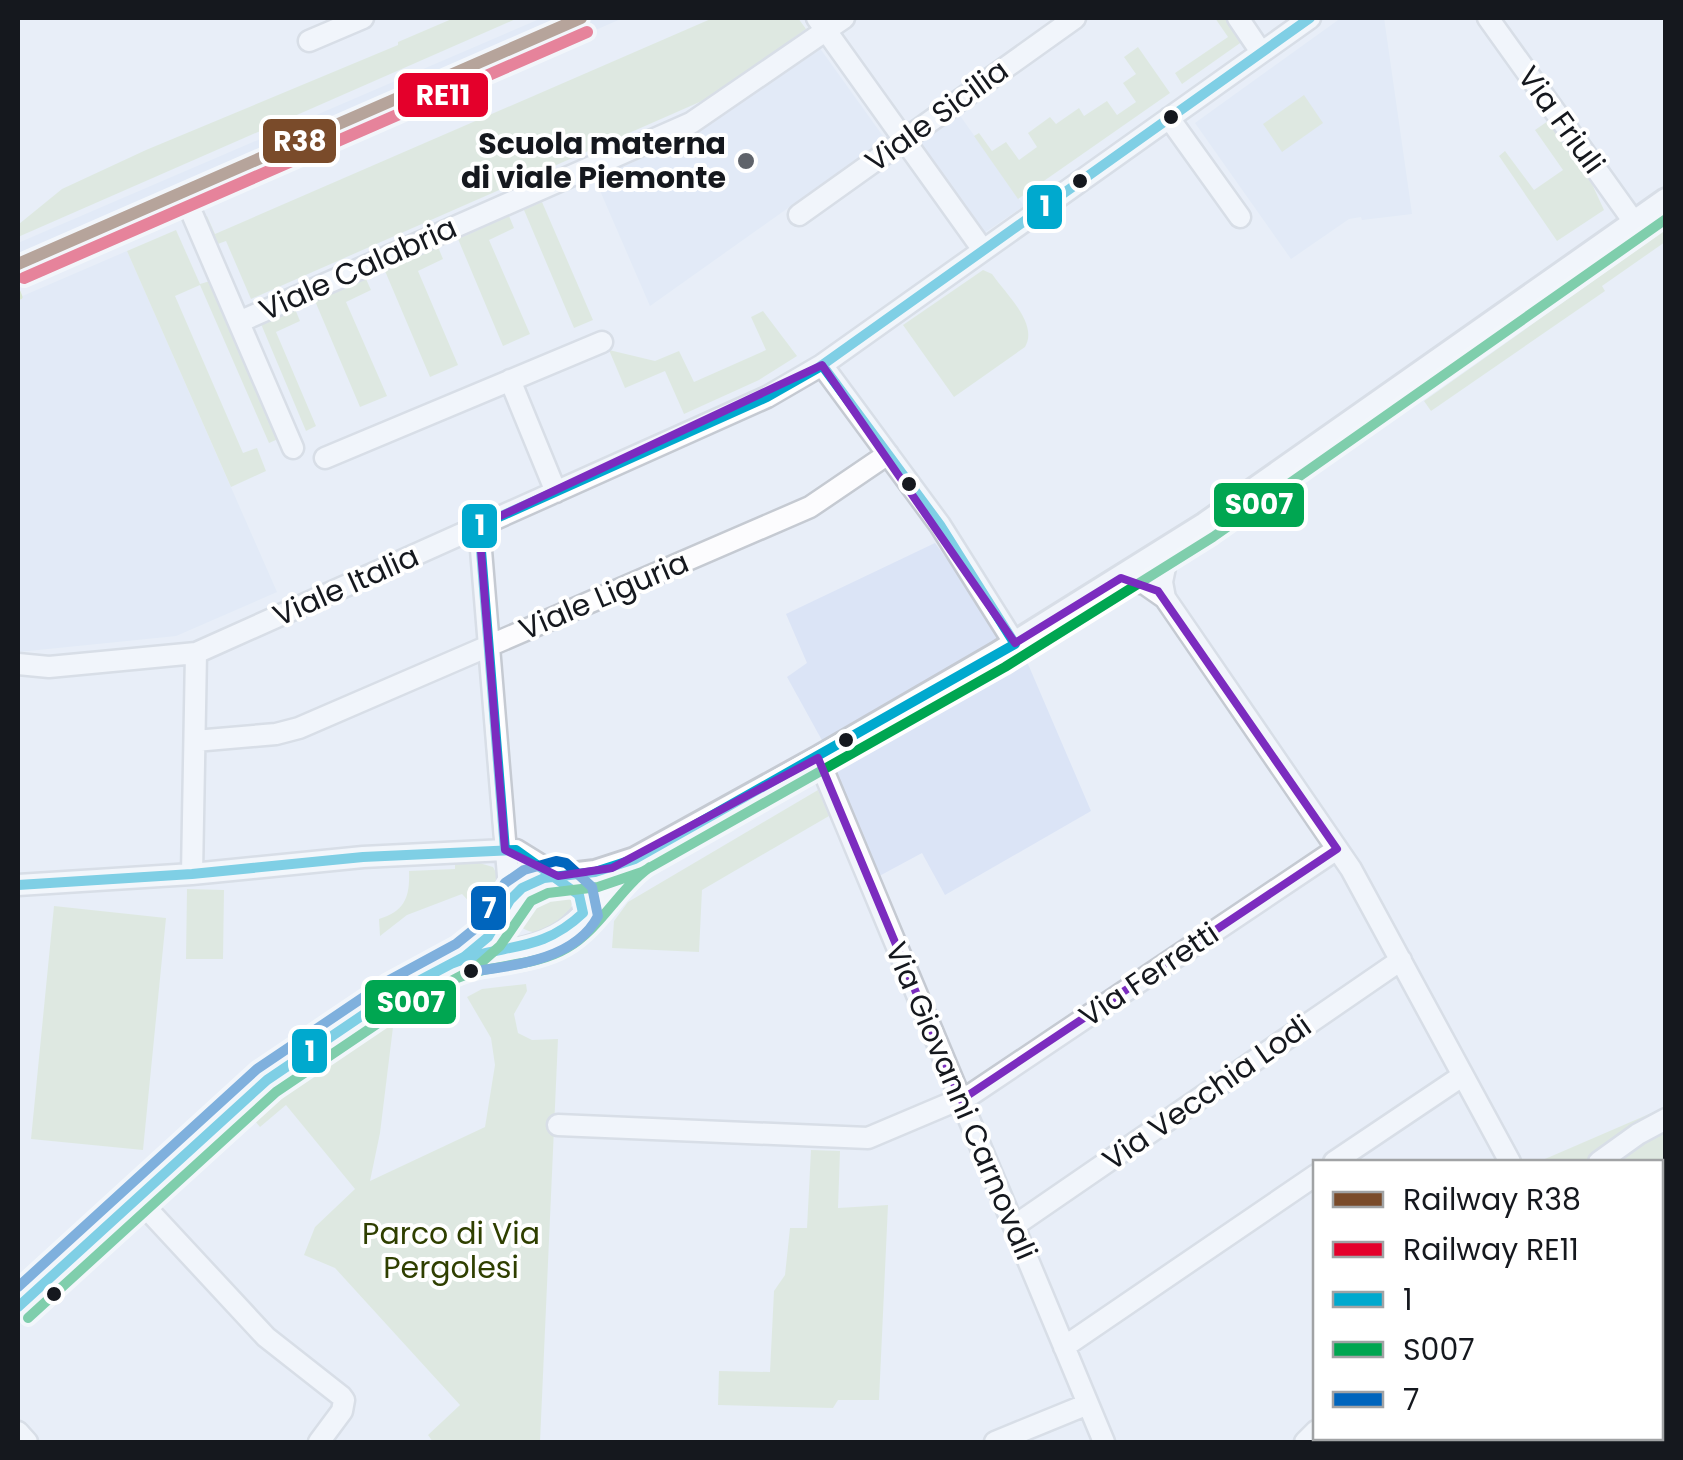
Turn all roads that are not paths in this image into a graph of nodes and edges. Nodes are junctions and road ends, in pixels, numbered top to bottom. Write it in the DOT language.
graph roads {
  1 [pos="363,18"];
  2 [pos="844,18"];
  3 [pos="1074,18"];
  4 [pos="1238,18"];
  5 [pos="1310,18"];
  6 [pos="1488,18"];
  7 [pos="821,24"];
  8 [pos="308,41"];
  9 [pos="1262,52"];
  10 [pos="1169,118"];
  11 [pos="904,140"];
  12 [pos="1666,200"];
  13 [pos="799,215"];
  14 [pos="193,216"];
  15 [pos="1240,217"];
  16 [pos="1634,222"];
  17 [pos="984,250"];
  18 [pos="239,322"];
  19 [pos="602,342"];
  20 [pos="822,365"];
  21 [pos="510,380"];
  22 [pos="293,448"];
  23 [pos="888,454"];
  24 [pos="325,458"];
  25 [pos="556,492"];
  26 [pos="480,526"];
  27 [pos="1169,548"];
  28 [pos="1120,578"];
  29 [pos="1165,598"];
  30 [pos="1014,644"];
  31 [pos="489,646"];
  32 [pos="196,653"];
  33 [pos="18,664"];
  34 [pos="195,741"];
  35 [pos="818,758"];
  36 [pos="1337,848"];
  37 [pos="505,850"];
  38 [pos="635,859"];
  39 [pos="192,874"];
  40 [pos="558,876"];
  41 [pos="18,886"];
  42 [pos="510,900"];
  43 [pos="583,913"];
  44 [pos="536,944"];
  45 [pos="464,957"];
  46 [pos="1400,960"];
  47 [pos="1462,1076"];
  48 [pos="961,1100"];
  49 [pos="1666,1118"];
  50 [pos="558,1125"];
  51 [pos="1337,1160"];
  52 [pos="1509,1160"];
  53 [pos="1601,1160"];
  54 [pos="1313,1177"];
  55 [pos="136,1197"];
  56 [pos="1014,1226"];
  57 [pos="18,1307"];
  58 [pos="1064,1348"];
  59 [pos="1088,1404"];
  60 [pos="18,1432"];
  61 [pos="27,1442"];
  62 [pos="319,1442"];
  63 [pos="995,1442"];
  64 [pos="1104,1442"];
  1 -- 8 [label="street"];
  2 -- 7 [label="street, Viale Calabria"];
  3 -- 11 [label="street, Viale Sicilia"];
  4 -- 9 [label="street"];
  5 -- 9 [label="street, Viale Italia"];
  6 -- 16 [label="street, Via Friuli"];
  7 -- 11 [label="street"];
  7 -- 18 [label="street, Viale Calabria"];
  9 -- 10 [label="street, Viale Italia"];
  10 -- 15 [label="street"];
  10 -- 17 [label="street, Viale Italia"];
  11 -- 13 [label="street, Viale Sicilia"];
  11 -- 17 [label="street"];
  12 -- 16 [label="street"];
  14 -- 18 [label="street"];
  16 -- 27 [label="street"];
  17 -- 20 [label="street, Viale Italia"];
  18 -- 22 [label="street"];
  19 -- 21 [label="street"];
  20 -- 23 [label="street"];
  20 -- 25 [label="street, Viale Italia"];
  21 -- 24 [label="street"];
  21 -- 25 [label="street"];
  23 -- 30 [label="street"];
  23 -- 31 [label="street, Viale Liguria"];
  25 -- 26 [label="street, Viale Italia"];
  26 -- 31 [label="street"];
  26 -- 32 [label="street, Viale Italia"];
  27 -- 28 [label="street"];
  27 -- 29 [label="street"];
  28 -- 29 [label="street"];
  28 -- 30 [label="street"];
  29 -- 36 [label="street"];
  30 -- 35 [label="street"];
  31 -- 34 [label="street, Viale Liguria"];
  31 -- 37 [label="street"];
  32 -- 33 [label="street, Viale Italia"];
  32 -- 34 [label="street"];
  34 -- 39 [label="street"];
  35 -- 38 [label="street"];
  35 -- 48 [label="street, Via Giovanni Carnovali"];
  36 -- 46 [label="street"];
  36 -- 48 [label="street, Via Ferretti"];
  37 -- 39 [label="street"];
  37 -- 40 [label="street"];
  37 -- 42 [label="street"];
  38 -- 40 [label="street"];
  38 -- 43 [label="street"];
  39 -- 41 [label="street"];
  40 -- 42 [label="street"];
  40 -- 43 [label="street"];
  42 -- 44 [label="street"];
  42 -- 45 [label="street"];
  43 -- 44 [label="street"];
  44 -- 45 [label="street"];
  45 -- 55 [label="street"];
  46 -- 47 [label="street"];
  46 -- 56 [label="street, Via Vecchia Lodi"];
  47 -- 51 [label="street"];
  47 -- 52 [label="street"];
  48 -- 50 [label="street, Via Ferretti"];
  48 -- 56 [label="street, Via Giovanni Carnovali"];
  49 -- 53 [label="street"];
  54 -- 58 [label="street"];
  55 -- 57 [label="street"];
  55 -- 62 [label="street"];
  56 -- 58 [label="street, Via Giovanni Carnovali"];
  58 -- 59 [label="street, Via Giovanni Carnovali"];
  59 -- 63 [label="street"];
  59 -- 64 [label="street, Via Giovanni Carnovali"];
  60 -- 61 [label="street"];
}
